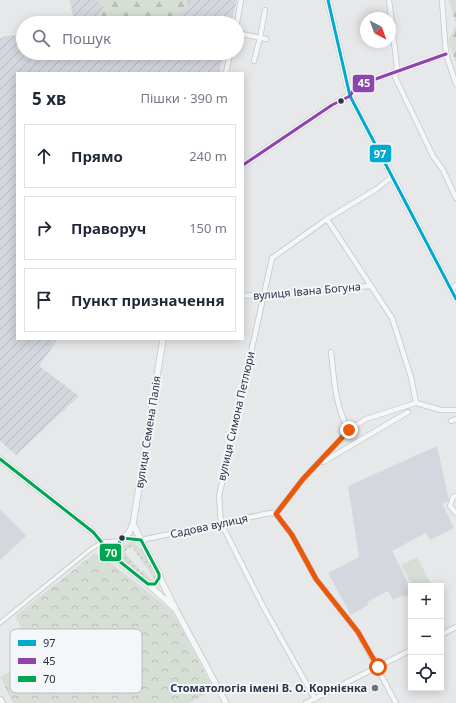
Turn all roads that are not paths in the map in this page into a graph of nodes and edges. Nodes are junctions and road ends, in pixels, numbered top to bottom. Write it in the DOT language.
graph roads {
  1 [pos="241,0"];
  2 [pos="328,0"];
  3 [pos="388,0"];
  4 [pos="442,0"];
  5 [pos="265,10"];
  6 [pos="238,16"];
  7 [pos="244,34"];
  8 [pos="260,38"];
  9 [pos="266,40"];
  10 [pos="446,54"];
  11 [pos="229,60"];
  12 [pos="254,61"];
  13 [pos="226,72"];
  14 [pos="396,72"];
  15 [pos="456,84"];
  16 [pos="350,96"];
  17 [pos="244,165"];
  18 [pos="393,176"];
  19 [pos="456,198"];
  20 [pos="326,219"];
  21 [pos="370,286"];
  22 [pos="455,287"];
  23 [pos="263,295"];
  24 [pos="244,296"];
  25 [pos="456,299"];
  26 [pos="163,340"];
  27 [pos="330,352"];
  28 [pos="416,402"];
  29 [pos="456,410"];
  30 [pos="408,412"];
  31 [pos="349,430"];
  32 [pos="0,459"];
  33 [pos="318,464"];
  34 [pos="456,496"];
  35 [pos="456,513"];
  36 [pos="276,514"];
  37 [pos="133,524"];
  38 [pos="221,524"];
  39 [pos="120,540"];
  40 [pos="141,541"];
  41 [pos="101,543"];
  42 [pos="114,557"];
  43 [pos="159,576"];
  44 [pos="148,584"];
  45 [pos="175,608"];
  46 [pos="0,623"];
  47 [pos="456,627"];
  48 [pos="444,633"];
  49 [pos="408,652"];
  50 [pos="378,667"];
  51 [pos="315,699"];
  52 [pos="0,700"];
  53 [pos="2,703"];
  54 [pos="226,703"];
  55 [pos="306,703"];
  56 [pos="396,703"];
  1 -- 6 [label="street"];
  2 -- 16 [label="street"];
  3 -- 14 [label="street"];
  4 -- 10 [label="street"];
  5 -- 8 [label="street"];
  7 -- 8 [label="street"];
  8 -- 9 [label="street"];
  8 -- 12 [label="street"];
  10 -- 14 [label="street"];
  10 -- 15 [label="street"];
  11 -- 13 [label="street"];
  14 -- 16 [label="street"];
  14 -- 19 [label="street"];
  16 -- 17 [label="street"];
  16 -- 18 [label="street"];
  18 -- 20 [label="street, вулиця Симона Петлюри"];
  18 -- 22 [label="street"];
  20 -- 21 [label="street"];
  20 -- 23 [label="street, вулиця Симона Петлюри"];
  21 -- 23 [label="street, вулиця Івана Богуна"];
  21 -- 28 [label="street"];
  22 -- 25 [label="street"];
  23 -- 24 [label="street, вулиця Івана Богуна"];
  23 -- 38 [label="street, вулиця Симона Петлюри"];
  26 -- 37 [label="street, вулиця Семена Палія"];
  27 -- 31 [label="street"];
  28 -- 29 [label="street"];
  28 -- 31 [label="street"];
  30 -- 33 [label="street"];
  31 -- 33 [label="street"];
  32 -- 41 [label="street"];
  33 -- 36 [label="street"];
  34 -- 35 [label="street"];
  36 -- 38 [label="street, Садова вулиця"];
  36 -- 50 [label="street"];
  37 -- 39 [label="street, вулиця Семена Палія"];
  37 -- 40 [label="street"];
  38 -- 40 [label="street, Садова вулиця"];
  38 -- 51 [label="street, вулиця Симона Петлюри"];
  39 -- 40 [label="street"];
  39 -- 41 [label="street"];
  39 -- 42 [label="street"];
  40 -- 43 [label="street"];
  41 -- 42 [label="street"];
  41 -- 46 [label="street"];
  42 -- 44 [label="street"];
  43 -- 44 [label="street"];
  43 -- 45 [label="street"];
  44 -- 45 [label="street"];
  45 -- 54 [label="street"];
  47 -- 48 [label="street"];
  49 -- 50 [label="street"];
  50 -- 51 [label="street"];
  50 -- 56 [label="street"];
  51 -- 55 [label="street"];
  52 -- 53 [label="main road"];
}
